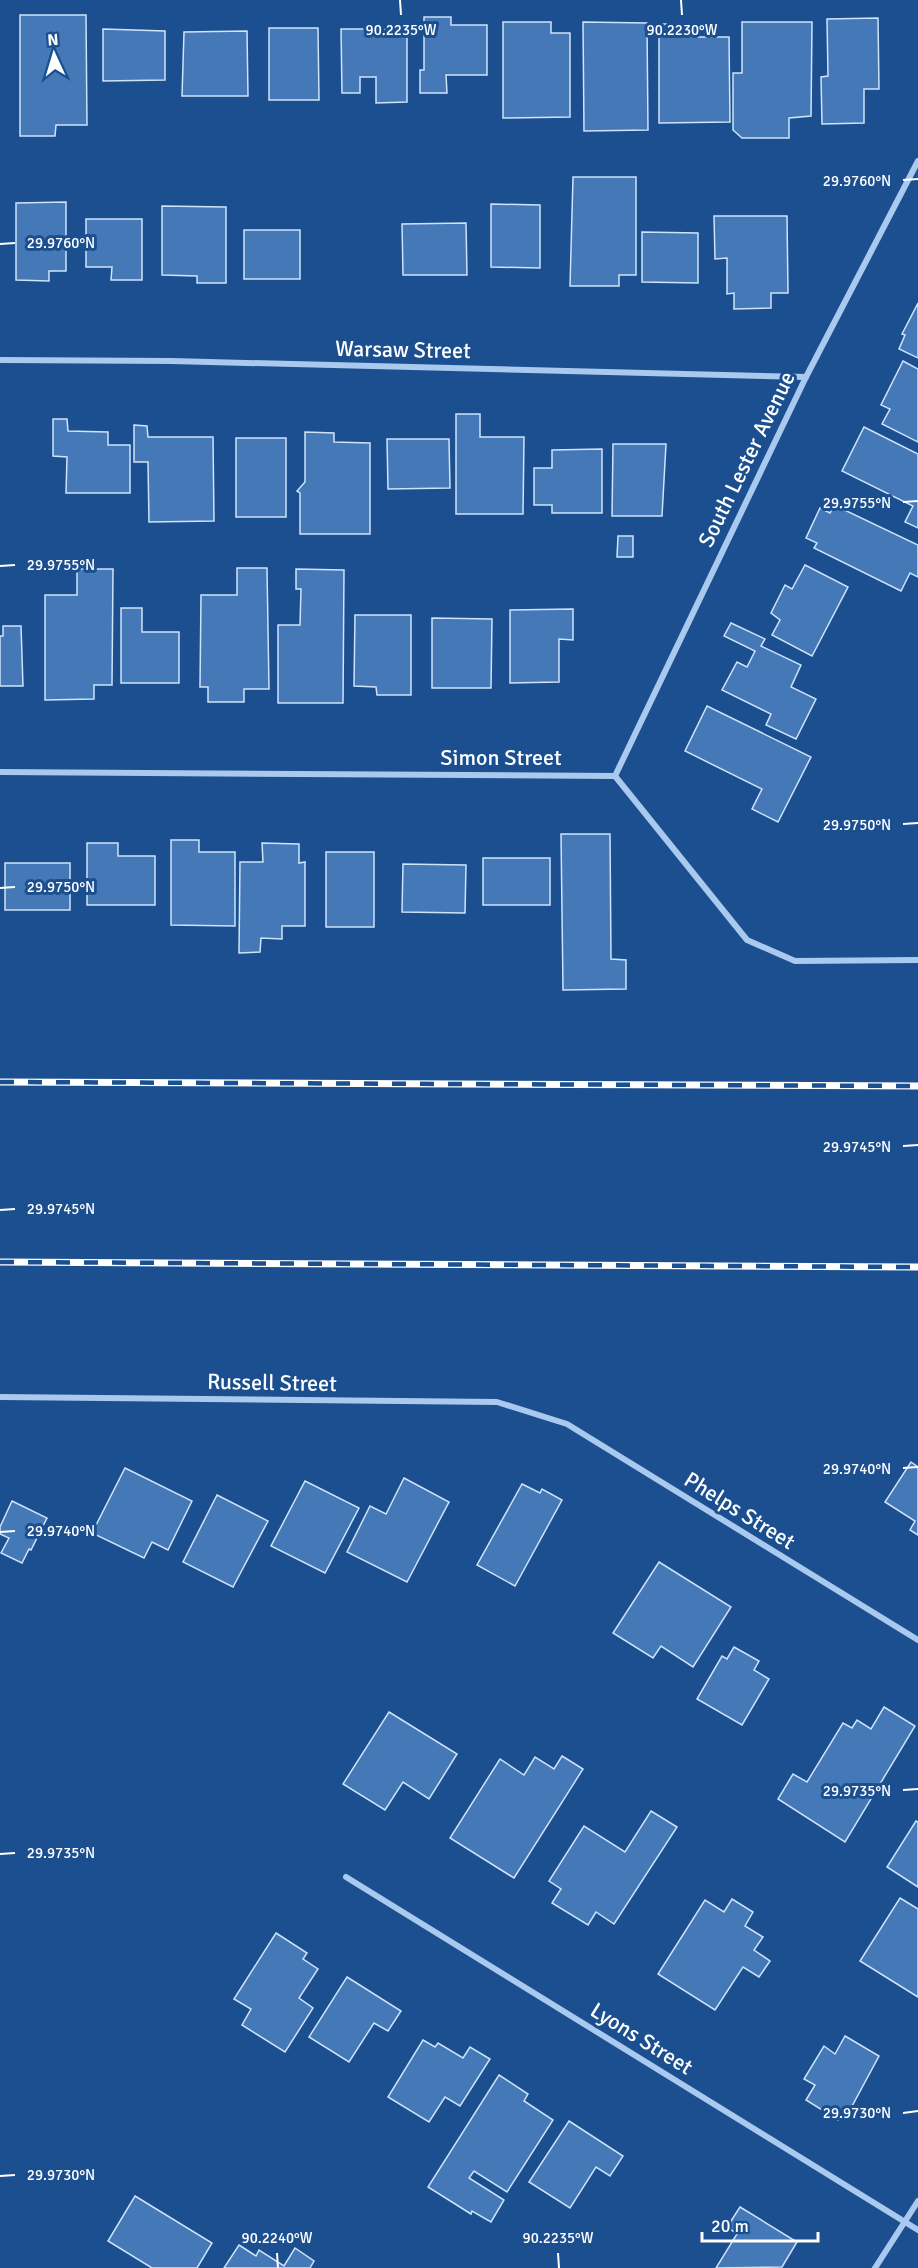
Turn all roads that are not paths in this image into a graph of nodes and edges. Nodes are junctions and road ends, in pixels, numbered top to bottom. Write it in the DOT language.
graph roads {
  1 [pos="918,161"];
  2 [pos="0,360"];
  3 [pos="806,377"];
  4 [pos="0,772"];
  5 [pos="615,776"];
  6 [pos="918,960"];
  7 [pos="0,1397"];
  8 [pos="541,1416"];
  9 [pos="918,1640"];
  10 [pos="346,1877"];
  11 [pos="918,2201"];
  12 [pos="905,2221"];
  13 [pos="918,2230"];
  14 [pos="875,2268"];
  1 -- 3 [label="street, South Lester Avenue"];
  2 -- 3 [label="street, Warsaw Street"];
  3 -- 5 [label="street, South Lester Avenue"];
  4 -- 5 [label="street, Simon Street"];
  5 -- 6 [label="street"];
  7 -- 8 [label="street, Russell Street"];
  8 -- 9 [label="street, Phelps Street"];
  10 -- 12 [label="street, Lyons Street"];
  11 -- 12 [label="street"];
  12 -- 13 [label="street, Lyons Street"];
  12 -- 14 [label="street"];
}
